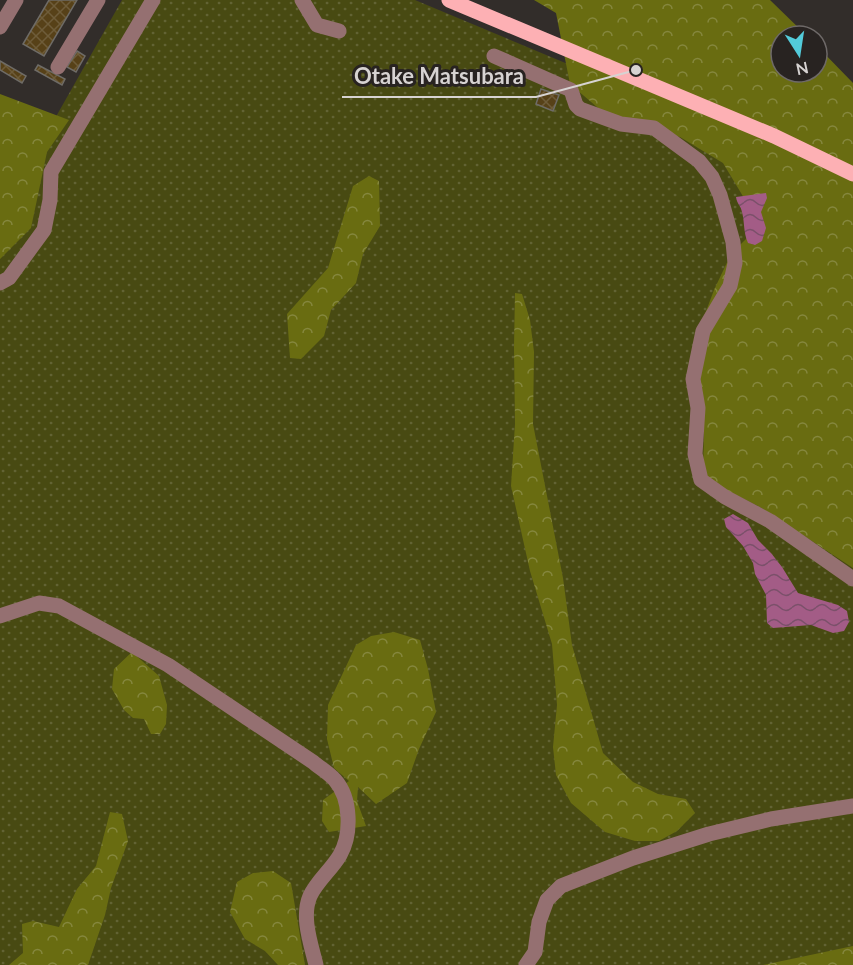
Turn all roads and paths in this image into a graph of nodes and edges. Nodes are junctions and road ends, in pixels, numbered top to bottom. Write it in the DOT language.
graph roads {
  1 [pos="16,0"];
  2 [pos="98,0"];
  3 [pos="153,0"];
  4 [pos="302,0"];
  5 [pos="449,0"];
  6 [pos="0,27"];
  7 [pos="339,31"];
  8 [pos="494,56"];
  9 [pos="58,67"];
  10 [pos="853,174"];
  11 [pos="0,283"];
  12 [pos="853,579"];
  13 [pos="0,616"];
  14 [pos="853,806"];
  15 [pos="316,965"];
  16 [pos="526,965"];
  1 -- 6 [label="street"];
  2 -- 9 [label="street"];
  3 -- 11 [label="street"];
  4 -- 7 [label="street"];
  5 -- 10 [label="main road"];
  8 -- 12 [label="street"];
  13 -- 15 [label="street"];
  14 -- 16 [label="street"];
}
